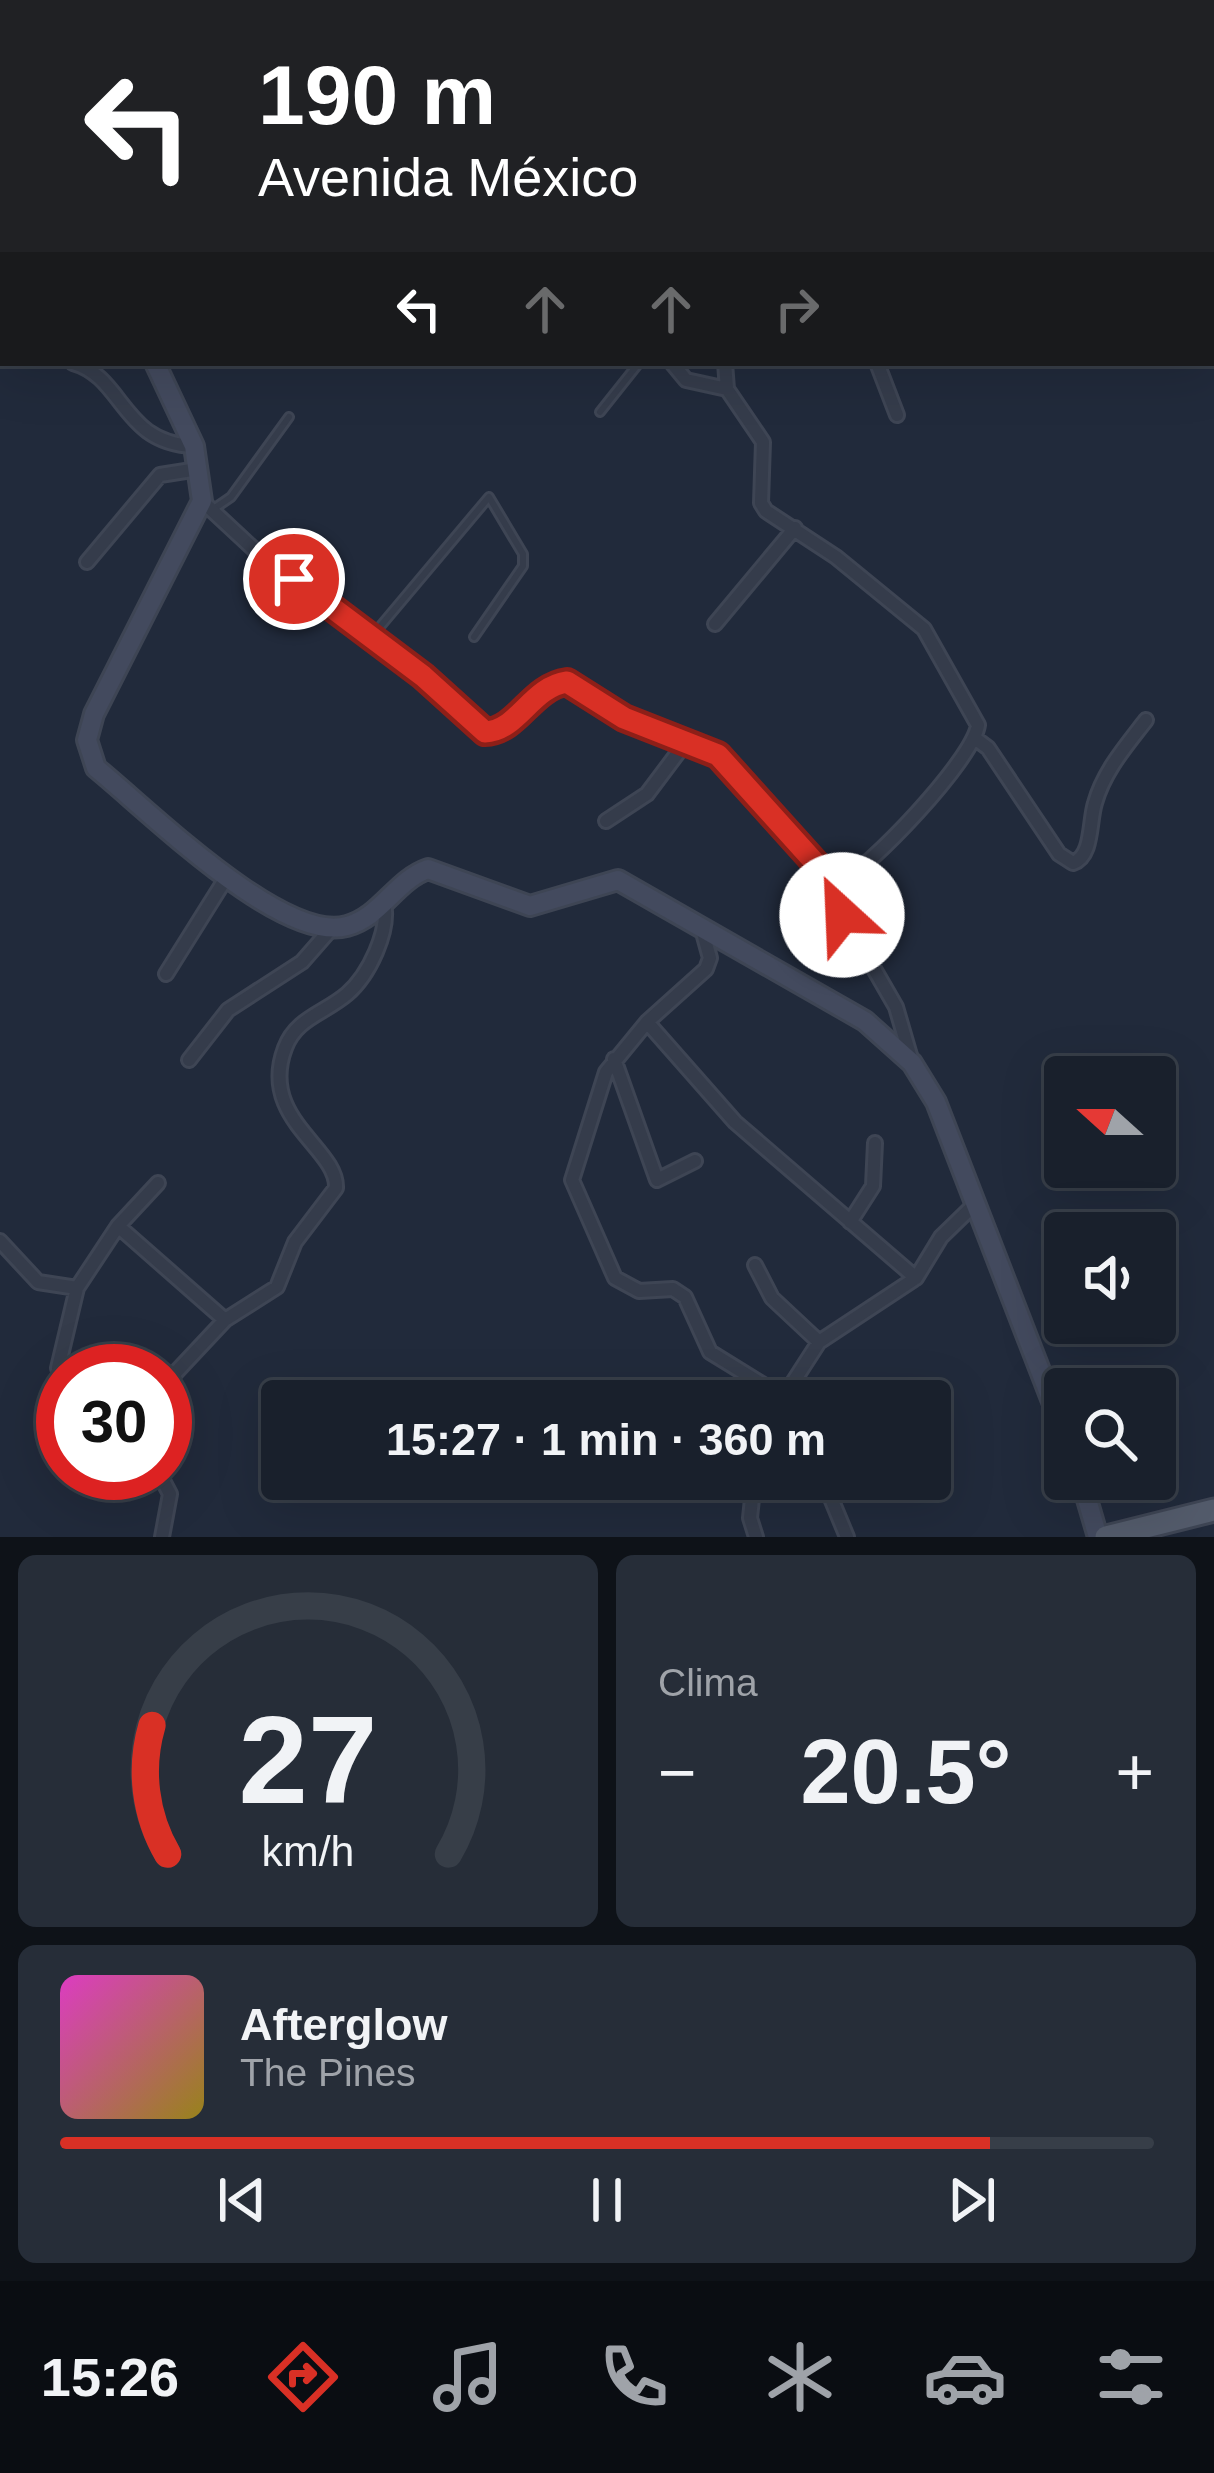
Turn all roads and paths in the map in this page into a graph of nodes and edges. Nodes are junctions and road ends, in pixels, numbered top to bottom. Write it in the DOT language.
graph roads {
  1 [pos="85,366"];
  2 [pos="156,366"];
  3 [pos="636,366"];
  4 [pos="674,366"];
  5 [pos="724,366"];
  6 [pos="878,366"];
  7 [pos="727,389"];
  8 [pos="600,412"];
  9 [pos="897,415"];
  10 [pos="289,417"];
  11 [pos="194,446"];
  12 [pos="198,469"];
  13 [pos="207,506"];
  14 [pos="795,528"];
  15 [pos="87,562"];
  16 [pos="715,624"];
  17 [pos="373,635"];
  18 [pos="474,637"];
  19 [pos="1146,720"];
  20 [pos="976,740"];
  21 [pos="686,742"];
  22 [pos="606,821"];
  23 [pos="229,874"];
  24 [pos="836,886"];
  25 [pos="384,903"];
  26 [pos="700,922"];
  27 [pos="330,930"];
  28 [pos="166,974"];
  29 [pos="647,1022"];
  30 [pos="614,1059"];
  31 [pos="189,1060"];
  32 [pos="912,1063"];
  33 [pos="875,1142"];
  34 [pos="695,1161"];
  35 [pos="158,1183"];
  36 [pos="976,1203"];
  37 [pos="850,1222"];
  38 [pos="118,1226"];
  39 [pos="0,1241"];
  40 [pos="755,1265"];
  41 [pos="916,1278"];
  42 [pos="77,1288"];
  43 [pos="225,1320"];
  44 [pos="819,1342"];
  45 [pos="64,1344"];
  46 [pos="192,1355"];
  47 [pos="753,1380"];
  48 [pos="794,1380"];
  49 [pos="1044,1380"];
  50 [pos="169,1500"];
  51 [pos="752,1500"];
  52 [pos="832,1500"];
  53 [pos="1089,1500"];
  54 [pos="1214,1510"];
  55 [pos="162,1537"];
  56 [pos="756,1537"];
  57 [pos="847,1537"];
  58 [pos="1102,1537"];
  1 -- 11 [label="street"];
  2 -- 11 [label="street"];
  3 -- 8 [label="lane"];
  4 -- 7 [label="street"];
  5 -- 7 [label="street"];
  6 -- 9 [label="street"];
  7 -- 14 [label="street"];
  10 -- 13 [label="lane"];
  11 -- 12 [label="street"];
  12 -- 13 [label="street"];
  12 -- 15 [label="street"];
  13 -- 17 [label="street"];
  13 -- 23 [label="street"];
  14 -- 16 [label="street"];
  14 -- 20 [label="street"];
  17 -- 18 [label="lane"];
  17 -- 21 [label="street"];
  19 -- 20 [label="street"];
  20 -- 24 [label="street"];
  21 -- 22 [label="street"];
  21 -- 24 [label="street"];
  23 -- 27 [label="street"];
  23 -- 28 [label="street"];
  24 -- 32 [label="street"];
  25 -- 26 [label="street"];
  25 -- 27 [label="street"];
  25 -- 43 [label="street"];
  26 -- 29 [label="street"];
  26 -- 32 [label="street"];
  27 -- 31 [label="street"];
  29 -- 30 [label="street"];
  29 -- 37 [label="street"];
  30 -- 34 [label="street"];
  30 -- 47 [label="street"];
  32 -- 36 [label="street"];
  33 -- 37 [label="street"];
  35 -- 38 [label="street"];
  36 -- 41 [label="street"];
  36 -- 49 [label="street"];
  37 -- 41 [label="street"];
  38 -- 42 [label="street"];
  38 -- 43 [label="street"];
  39 -- 42 [label="street"];
  40 -- 44 [label="street"];
  41 -- 44 [label="street"];
  42 -- 45 [label="street"];
  43 -- 46 [label="street"];
  44 -- 48 [label="street"];
  50 -- 55 [label="street"];
  51 -- 56 [label="street"];
  52 -- 57 [label="street"];
  53 -- 58 [label="street"];
  54 -- 58 [label="main road"];
}
